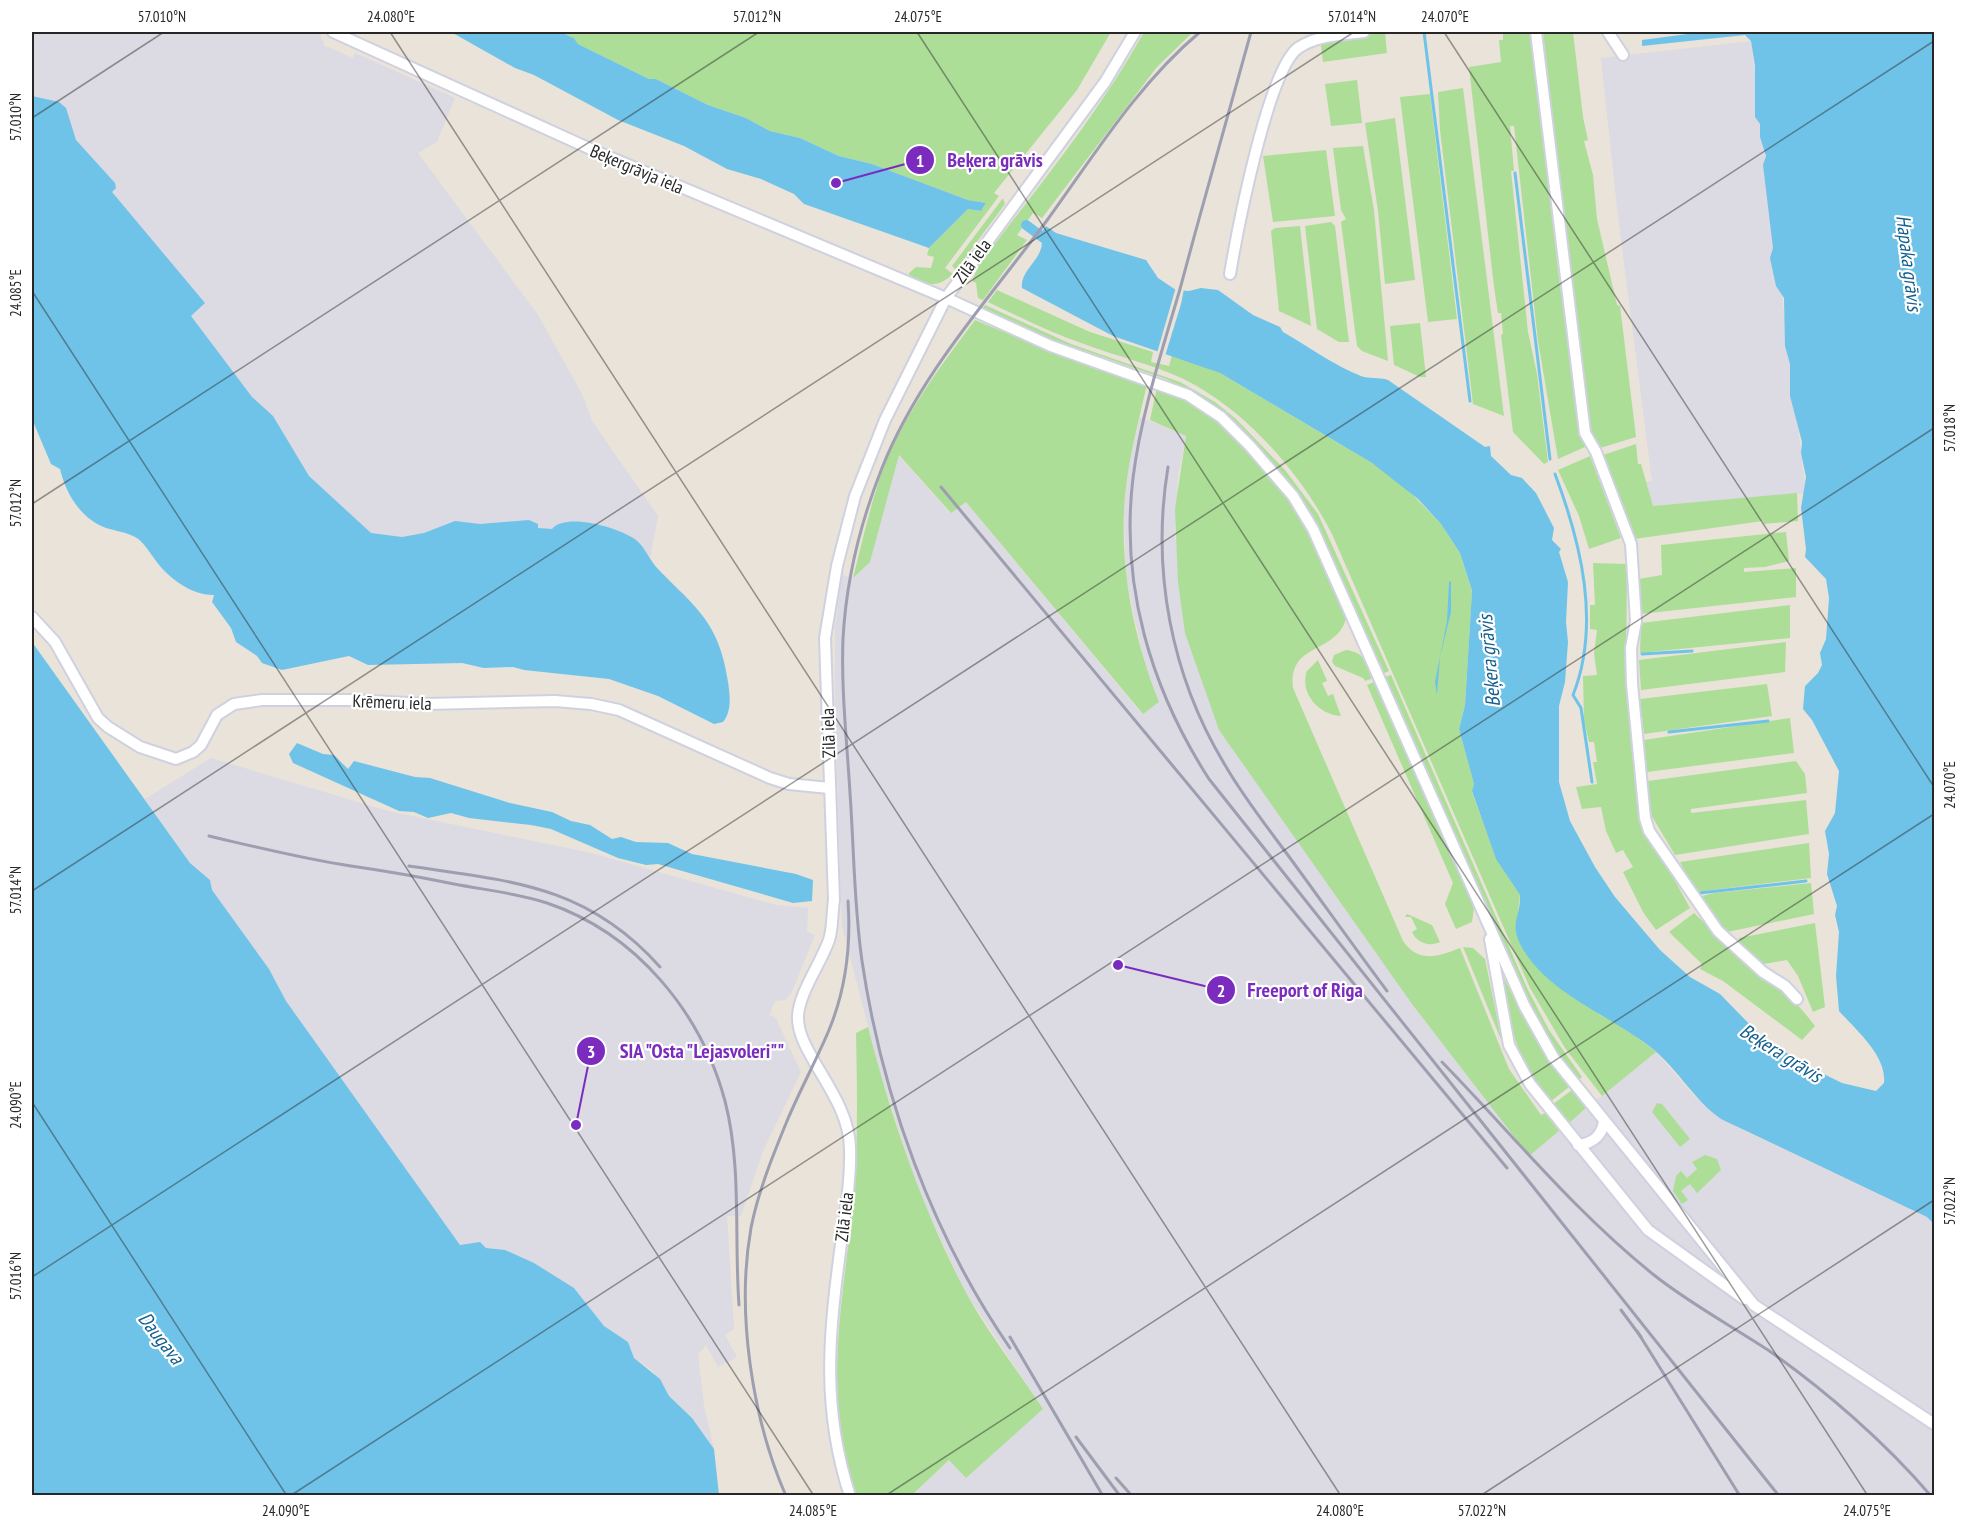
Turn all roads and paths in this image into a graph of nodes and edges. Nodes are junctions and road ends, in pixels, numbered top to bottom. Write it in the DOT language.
graph roads {
  1 [pos="333,32"];
  2 [pos="1135,32"];
  3 [pos="1364,32"];
  4 [pos="1536,32"];
  5 [pos="1608,32"];
  6 [pos="1623,55"];
  7 [pos="1230,274"];
  8 [pos="946,298"];
  9 [pos="32,617"];
  10 [pos="829,788"];
  11 [pos="1487,924"];
  12 [pos="1797,999"];
  13 [pos="1604,1121"];
  14 [pos="1578,1145"];
  15 [pos="1754,1305"];
  16 [pos="1935,1424"];
  17 [pos="850,1496"];
  1 -- 8 [label="street, Beķergrāvja iela"];
  2 -- 8 [label="street, Zilā iela"];
  3 -- 7 [label="street"];
  4 -- 12 [label="street"];
  5 -- 6 [label="street"];
  8 -- 10 [label="street, Zilā iela"];
  8 -- 11 [label="street, Beķergrāvja iela"];
  9 -- 10 [label="street, Krēmeru iela"];
  10 -- 17 [label="street, Zilā iela"];
  11 -- 13 [label="street"];
  11 -- 14 [label="street"];
  13 -- 14 [label="street"];
  13 -- 15 [label="street"];
  14 -- 15 [label="street"];
  15 -- 16 [label="street"];
}
